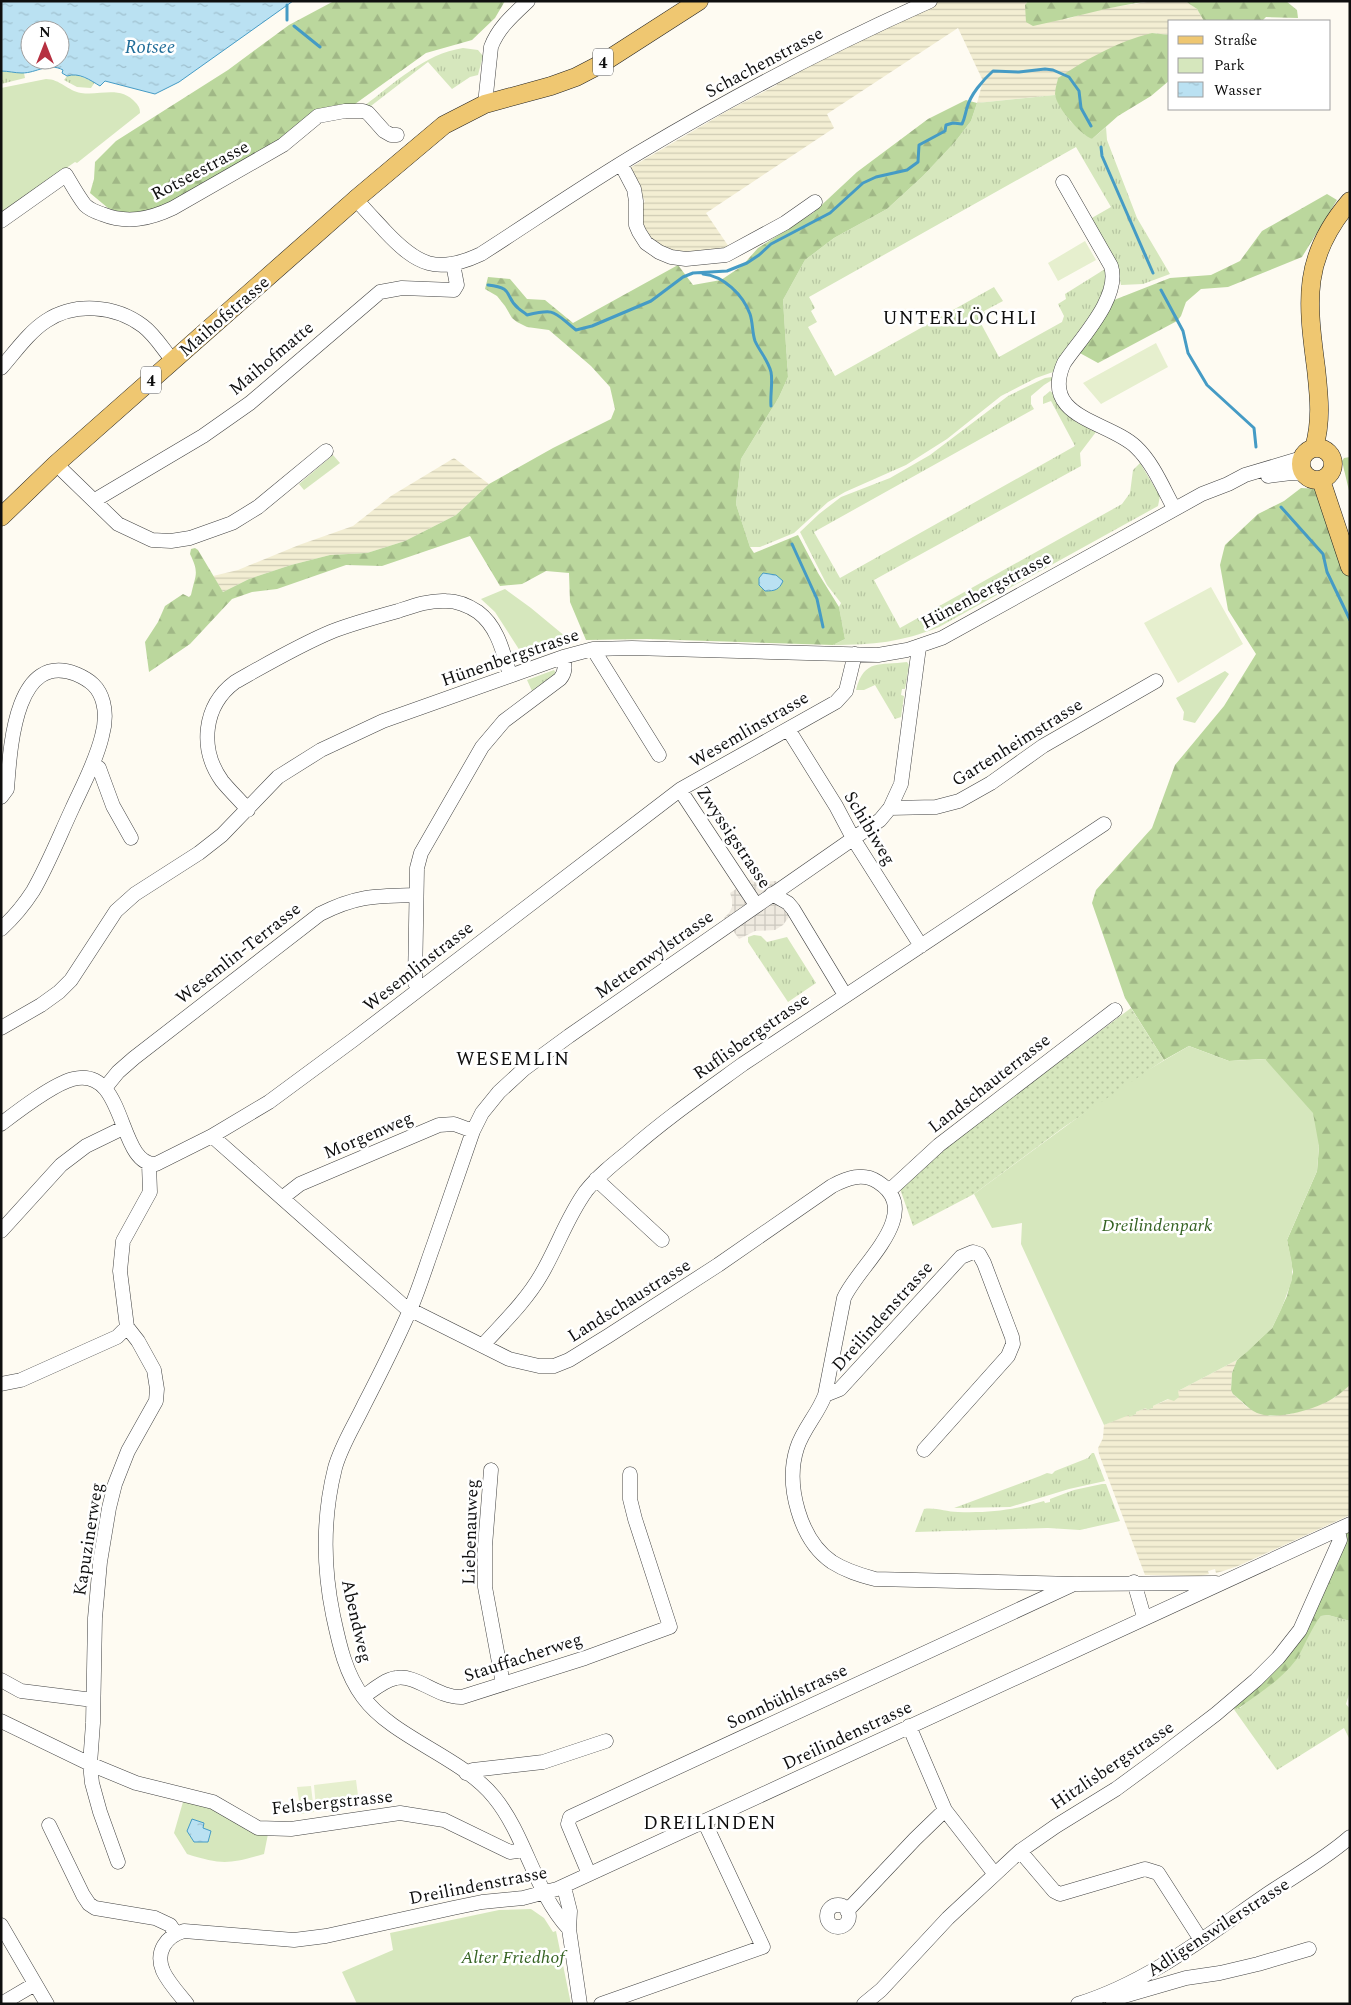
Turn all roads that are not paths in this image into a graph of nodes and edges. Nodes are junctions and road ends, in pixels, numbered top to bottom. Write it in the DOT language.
graph roads {
  1 [pos="528,1"];
  2 [pos="699,1"];
  3 [pos="930,1"];
  4 [pos="486,104"];
  5 [pos="397,135"];
  6 [pos="621,164"];
  7 [pos="1063,182"];
  8 [pos="356,199"];
  9 [pos="1350,201"];
  10 [pos="815,202"];
  11 [pos="1,221"];
  12 [pos="453,264"];
  13 [pos="173,361"];
  14 [pos="1,368"];
  15 [pos="326,451"];
  16 [pos="1312,458"];
  17 [pos="56,464"];
  18 [pos="1325,477"];
  19 [pos="95,500"];
  20 [pos="1174,508"];
  21 [pos="1,517"];
  22 [pos="1350,542"];
  23 [pos="1350,567"];
  24 [pos="919,647"];
  25 [pos="594,648"];
  26 [pos="855,654"];
  27 [pos="563,657"];
  28 [pos="510,675"];
  29 [pos="1156,681"];
  30 [pos="788,729"];
  31 [pos="658,755"];
  32 [pos="93,764"];
  33 [pos="680,790"];
  34 [pos="1,797"];
  35 [pos="890,808"];
  36 [pos="248,810"];
  37 [pos="1104,824"];
  38 [pos="131,838"];
  39 [pos="854,840"];
  40 [pos="772,894"];
  41 [pos="416,895"];
  42 [pos="756,905"];
  43 [pos="1,929"];
  44 [pos="921,946"];
  45 [pos="420,988"];
  46 [pos="845,995"];
  47 [pos="1115,1010"];
  48 [pos="1,1028"];
  49 [pos="106,1088"];
  50 [pos="1,1124"];
  51 [pos="123,1128"];
  52 [pos="473,1131"];
  53 [pos="212,1136"];
  54 [pos="149,1164"];
  55 [pos="596,1179"];
  56 [pos="889,1191"];
  57 [pos="282,1198"];
  58 [pos="1,1231"];
  59 [pos="662,1240"];
  60 [pos="410,1310"];
  61 [pos="126,1327"];
  62 [pos="482,1345"];
  63 [pos="1,1384"];
  64 [pos="825,1395"];
  65 [pos="924,1450"];
  66 [pos="491,1470"];
  67 [pos="630,1474"];
  68 [pos="1344,1527"];
  69 [pos="1134,1582"];
  70 [pos="1219,1583"];
  71 [pos="1076,1584"];
  72 [pos="1144,1618"];
  73 [pos="1,1680"];
  74 [pos="503,1684"];
  75 [pos="363,1697"];
  76 [pos="93,1700"];
  77 [pos="1,1720"];
  78 [pos="909,1726"];
  79 [pos="606,1741"];
  80 [pos="90,1764"];
  81 [pos="466,1773"];
  82 [pos="946,1810"];
  83 [pos="704,1821"];
  84 [pos="49,1824"];
  85 [pos="1350,1836"];
  86 [pos="524,1850"];
  87 [pos="1020,1851"];
  88 [pos="118,1862"];
  89 [pos="994,1873"];
  90 [pos="589,1874"];
  91 [pos="564,1886"];
  92 [pos="544,1893"];
  93 [pos="847,1911"];
  94 [pos="1,1925"];
  95 [pos="568,1930"];
  96 [pos="176,1934"];
  97 [pos="1201,1940"];
  98 [pos="1309,1949"];
  99 [pos="35,1984"];
  100 [pos="1102,1996"];
  101 [pos="1,2004"];
  102 [pos="47,2004"];
  103 [pos="187,2004"];
  104 [pos="580,2004"];
  105 [pos="601,2004"];
  106 [pos="864,2004"];
  107 [pos="1078,2004"];
  1 -- 4 [label="street"];
  2 -- 4 [label="main road, 4"];
  3 -- 6 [label="street, Schachenstrasse"];
  4 -- 8 [label="main road, Maihofstrasse / 4"];
  5 -- 11 [label="street, Rotseestrasse"];
  6 -- 10 [label="street"];
  6 -- 12 [label="street, Schachenstrasse"];
  7 -- 20 [label="street"];
  8 -- 12 [label="street, Schachenstrasse"];
  8 -- 13 [label="main road, Maihofstrasse / 4"];
  9 -- 16 [label="main road"];
  12 -- 19 [label="street, Maihofmatte"];
  13 -- 14 [label="street"];
  13 -- 17 [label="main road, Maihofstrasse / 4"];
  15 -- 19 [label="street"];
  16 -- 18 [label="main road"];
  16 -- 18 [label="main road"];
  16 -- 20 [label="street, Hünenbergstrasse"];
  17 -- 19 [label="street"];
  17 -- 21 [label="main road, Maihofstrasse / 4"];
  18 -- 22 [label="main road"];
  18 -- 23 [label="main road"];
  20 -- 24 [label="street, Hünenbergstrasse"];
  24 -- 26 [label="street, Hünenbergstrasse"];
  24 -- 35 [label="street, Mettenwylstrasse"];
  25 -- 26 [label="street, Hünenbergstrasse"];
  25 -- 27 [label="street, Hünenbergstrasse"];
  25 -- 31 [label="street"];
  26 -- 30 [label="street, Wesemlinstrasse"];
  27 -- 28 [label="street, Hünenbergstrasse"];
  27 -- 41 [label="street"];
  28 -- 36 [label="street, Hünenbergstrasse"];
  28 -- 36 [label="street"];
  29 -- 35 [label="street, Gartenheimstrasse"];
  30 -- 33 [label="street, Wesemlinstrasse"];
  30 -- 39 [label="street, Schibiweg"];
  32 -- 34 [label="street"];
  32 -- 38 [label="street"];
  32 -- 43 [label="street"];
  33 -- 42 [label="street, Zwyssigstrasse"];
  33 -- 45 [label="street, Wesemlinstrasse"];
  35 -- 39 [label="street, Mettenwylstrasse"];
  36 -- 48 [label="street, Hünenbergstrasse"];
  37 -- 44 [label="street, Ruflisbergstrasse"];
  39 -- 40 [label="street, Mettenwylstrasse"];
  39 -- 44 [label="street, Schibiweg"];
  40 -- 42 [label="street, Mettenwylstrasse"];
  40 -- 46 [label="street, Zwyssigstrasse"];
  41 -- 45 [label="street"];
  41 -- 49 [label="street, Wesemlin-Terrasse"];
  42 -- 52 [label="street, Mettenwylstrasse"];
  44 -- 46 [label="street, Ruflisbergstrasse"];
  45 -- 53 [label="street, Wesemlinstrasse"];
  46 -- 55 [label="street, Ruflisbergstrasse"];
  47 -- 56 [label="street, Landschauterrasse"];
  49 -- 50 [label="street"];
  49 -- 51 [label="street"];
  51 -- 54 [label="street"];
  51 -- 58 [label="street"];
  52 -- 57 [label="street, Morgenweg"];
  52 -- 60 [label="street, Mettenwylstrasse"];
  53 -- 54 [label="street, Wesemlinstrasse"];
  53 -- 57 [label="street, Landschaustrasse"];
  54 -- 61 [label="street"];
  55 -- 59 [label="street"];
  55 -- 62 [label="street, Ruflisbergstrasse"];
  56 -- 62 [label="street, Landschaustrasse"];
  56 -- 64 [label="street"];
  57 -- 60 [label="street, Landschaustrasse"];
  60 -- 62 [label="street, Landschaustrasse"];
  60 -- 75 [label="street, Abendweg"];
  61 -- 63 [label="street"];
  61 -- 76 [label="street, Kapuzinerweg"];
  64 -- 65 [label="street, Dreilindenstrasse"];
  64 -- 71 [label="street"];
  66 -- 74 [label="street, Liebenauweg"];
  67 -- 74 [label="street, Stauffacherweg"];
  68 -- 70 [label="street, Dreilindenstrasse"];
  68 -- 87 [label="street, Hitzlisbergstrasse"];
  69 -- 70 [label="street"];
  69 -- 71 [label="street"];
  69 -- 72 [label="street"];
  70 -- 72 [label="street, Dreilindenstrasse"];
  71 -- 90 [label="street, Sonnbühlstrasse"];
  72 -- 78 [label="street, Dreilindenstrasse"];
  73 -- 76 [label="street"];
  74 -- 75 [label="street, Stauffacherweg"];
  75 -- 81 [label="street, Abendweg"];
  76 -- 80 [label="street, Kapuzinerweg"];
  77 -- 80 [label="street"];
  78 -- 82 [label="street"];
  78 -- 83 [label="street, Dreilindenstrasse"];
  79 -- 81 [label="street"];
  80 -- 86 [label="street, Felsbergstrasse"];
  80 -- 88 [label="street, Kapuzinerweg"];
  81 -- 86 [label="street, Abendweg"];
  82 -- 89 [label="street"];
  82 -- 93 [label="street"];
  83 -- 90 [label="street, Dreilindenstrasse"];
  83 -- 105 [label="street"];
  84 -- 96 [label="street"];
  85 -- 97 [label="street, Adligenswilerstrasse"];
  86 -- 92 [label="street, Abendweg"];
  87 -- 89 [label="street, Hitzlisbergstrasse"];
  87 -- 97 [label="street"];
  89 -- 106 [label="street, Hitzlisbergstrasse"];
  90 -- 91 [label="street, Dreilindenstrasse"];
  91 -- 92 [label="street, Dreilindenstrasse"];
  91 -- 95 [label="street, Abendweg"];
  92 -- 95 [label="street, Abendweg"];
  92 -- 96 [label="street, Dreilindenstrasse"];
  94 -- 99 [label="street"];
  95 -- 104 [label="street, Abendweg"];
  96 -- 103 [label="street"];
  97 -- 100 [label="street, Adligenswilerstrasse"];
  98 -- 100 [label="street"];
  99 -- 101 [label="street"];
  99 -- 102 [label="street"];
  100 -- 107 [label="street, Adligenswilerstrasse"];
}
